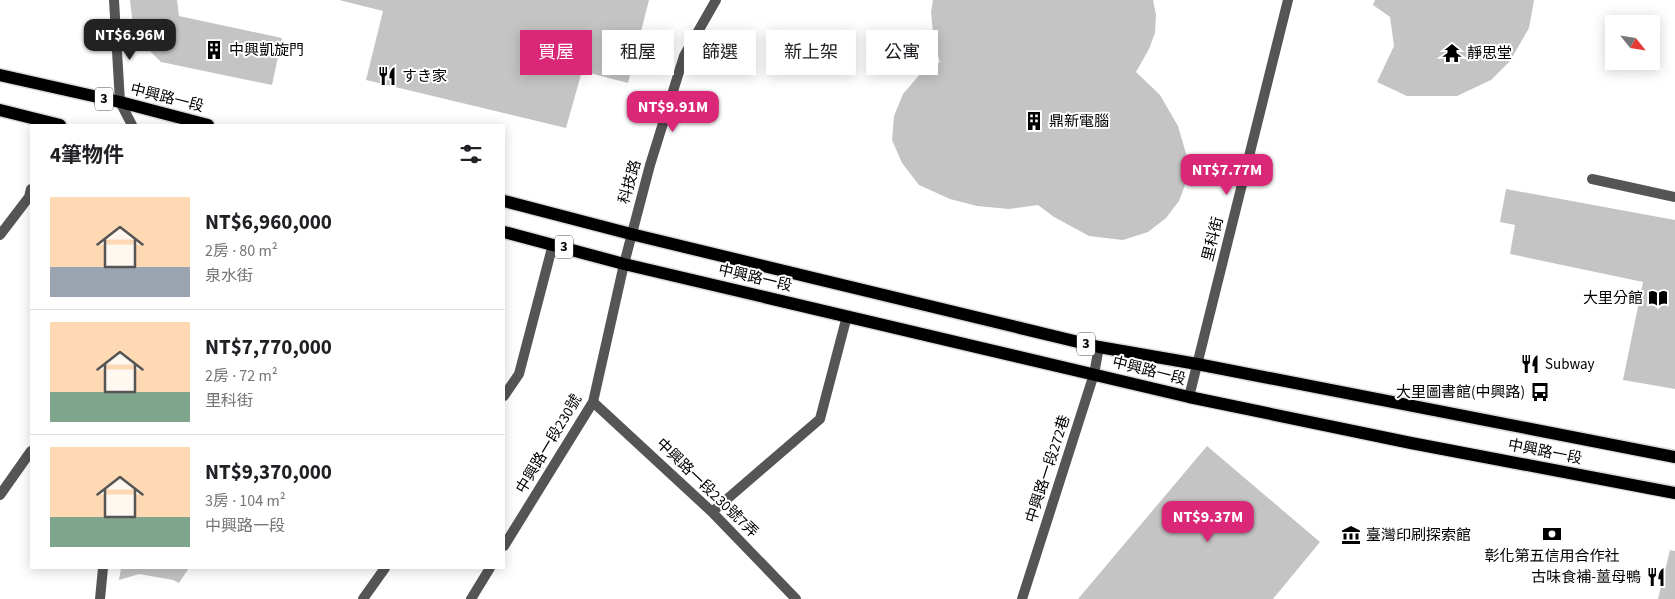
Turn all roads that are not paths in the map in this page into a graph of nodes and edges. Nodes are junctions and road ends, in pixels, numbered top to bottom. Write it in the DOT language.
graph roads {
  1 [pos="114,0"];
  2 [pos="716,0"];
  3 [pos="1288,0"];
  4 [pos="0,75"];
  5 [pos="120,102"];
  6 [pos="0,110"];
  7 [pos="53,124"];
  8 [pos="131,124"];
  9 [pos="204,124"];
  10 [pos="1592,179"];
  11 [pos="30,193"];
  12 [pos="1675,197"];
  13 [pos="505,201"];
  14 [pos="505,232"];
  15 [pos="632,234"];
  16 [pos="0,235"];
  17 [pos="553,244"];
  18 [pos="624,264"];
  19 [pos="847,316"];
  20 [pos="1099,347"];
  21 [pos="1197,364"];
  22 [pos="1094,374"];
  23 [pos="505,395"];
  24 [pos="1189,397"];
  25 [pos="594,402"];
  26 [pos="30,452"];
  27 [pos="1675,457"];
  28 [pos="1675,493"];
  29 [pos="0,495"];
  30 [pos="712,512"];
  31 [pos="505,544"];
  32 [pos="103,569"];
  33 [pos="384,569"];
  34 [pos="489,569"];
  35 [pos="100,599"];
  36 [pos="363,599"];
  37 [pos="470,599"];
  38 [pos="796,599"];
  39 [pos="1022,599"];
  1 -- 5 [label="street"];
  2 -- 15 [label="street, 科技路"];
  3 -- 21 [label="street, 里科街"];
  4 -- 5 [label="main road, 中興路一段 / 3"];
  5 -- 8 [label="street"];
  5 -- 9 [label="main road, 中興路一段 / 3"];
  6 -- 7 [label="main road"];
  10 -- 12 [label="street"];
  11 -- 16 [label="street"];
  13 -- 15 [label="main road, 中興路一段 / 3"];
  14 -- 17 [label="main road, 中興路一段 / 3"];
  15 -- 18 [label="street, 科技路"];
  15 -- 20 [label="main road, 中興路一段 / 3"];
  17 -- 18 [label="main road, 中興路一段 / 3"];
  17 -- 23 [label="street"];
  18 -- 19 [label="main road, 中興路一段 / 3"];
  18 -- 25 [label="street, 中興路一段230號"];
  19 -- 22 [label="main road, 中興路一段 / 3"];
  19 -- 30 [label="street"];
  20 -- 21 [label="main road, 中興路一段 / 3"];
  20 -- 22 [label="street, 中興路一段272巷"];
  21 -- 24 [label="street, 里科街"];
  21 -- 27 [label="main road, 中興路一段 / 3"];
  22 -- 24 [label="main road, 中興路一段 / 3"];
  22 -- 39 [label="street, 中興路一段272巷"];
  24 -- 28 [label="main road, 中興路一段 / 3"];
  25 -- 30 [label="street, 中興路一段230號7弄"];
  25 -- 31 [label="street, 中興路一段230號"];
  26 -- 29 [label="street"];
  30 -- 38 [label="street, 中興路一段230號7弄"];
  32 -- 35 [label="street"];
  33 -- 36 [label="street"];
  34 -- 37 [label="street"];
}
